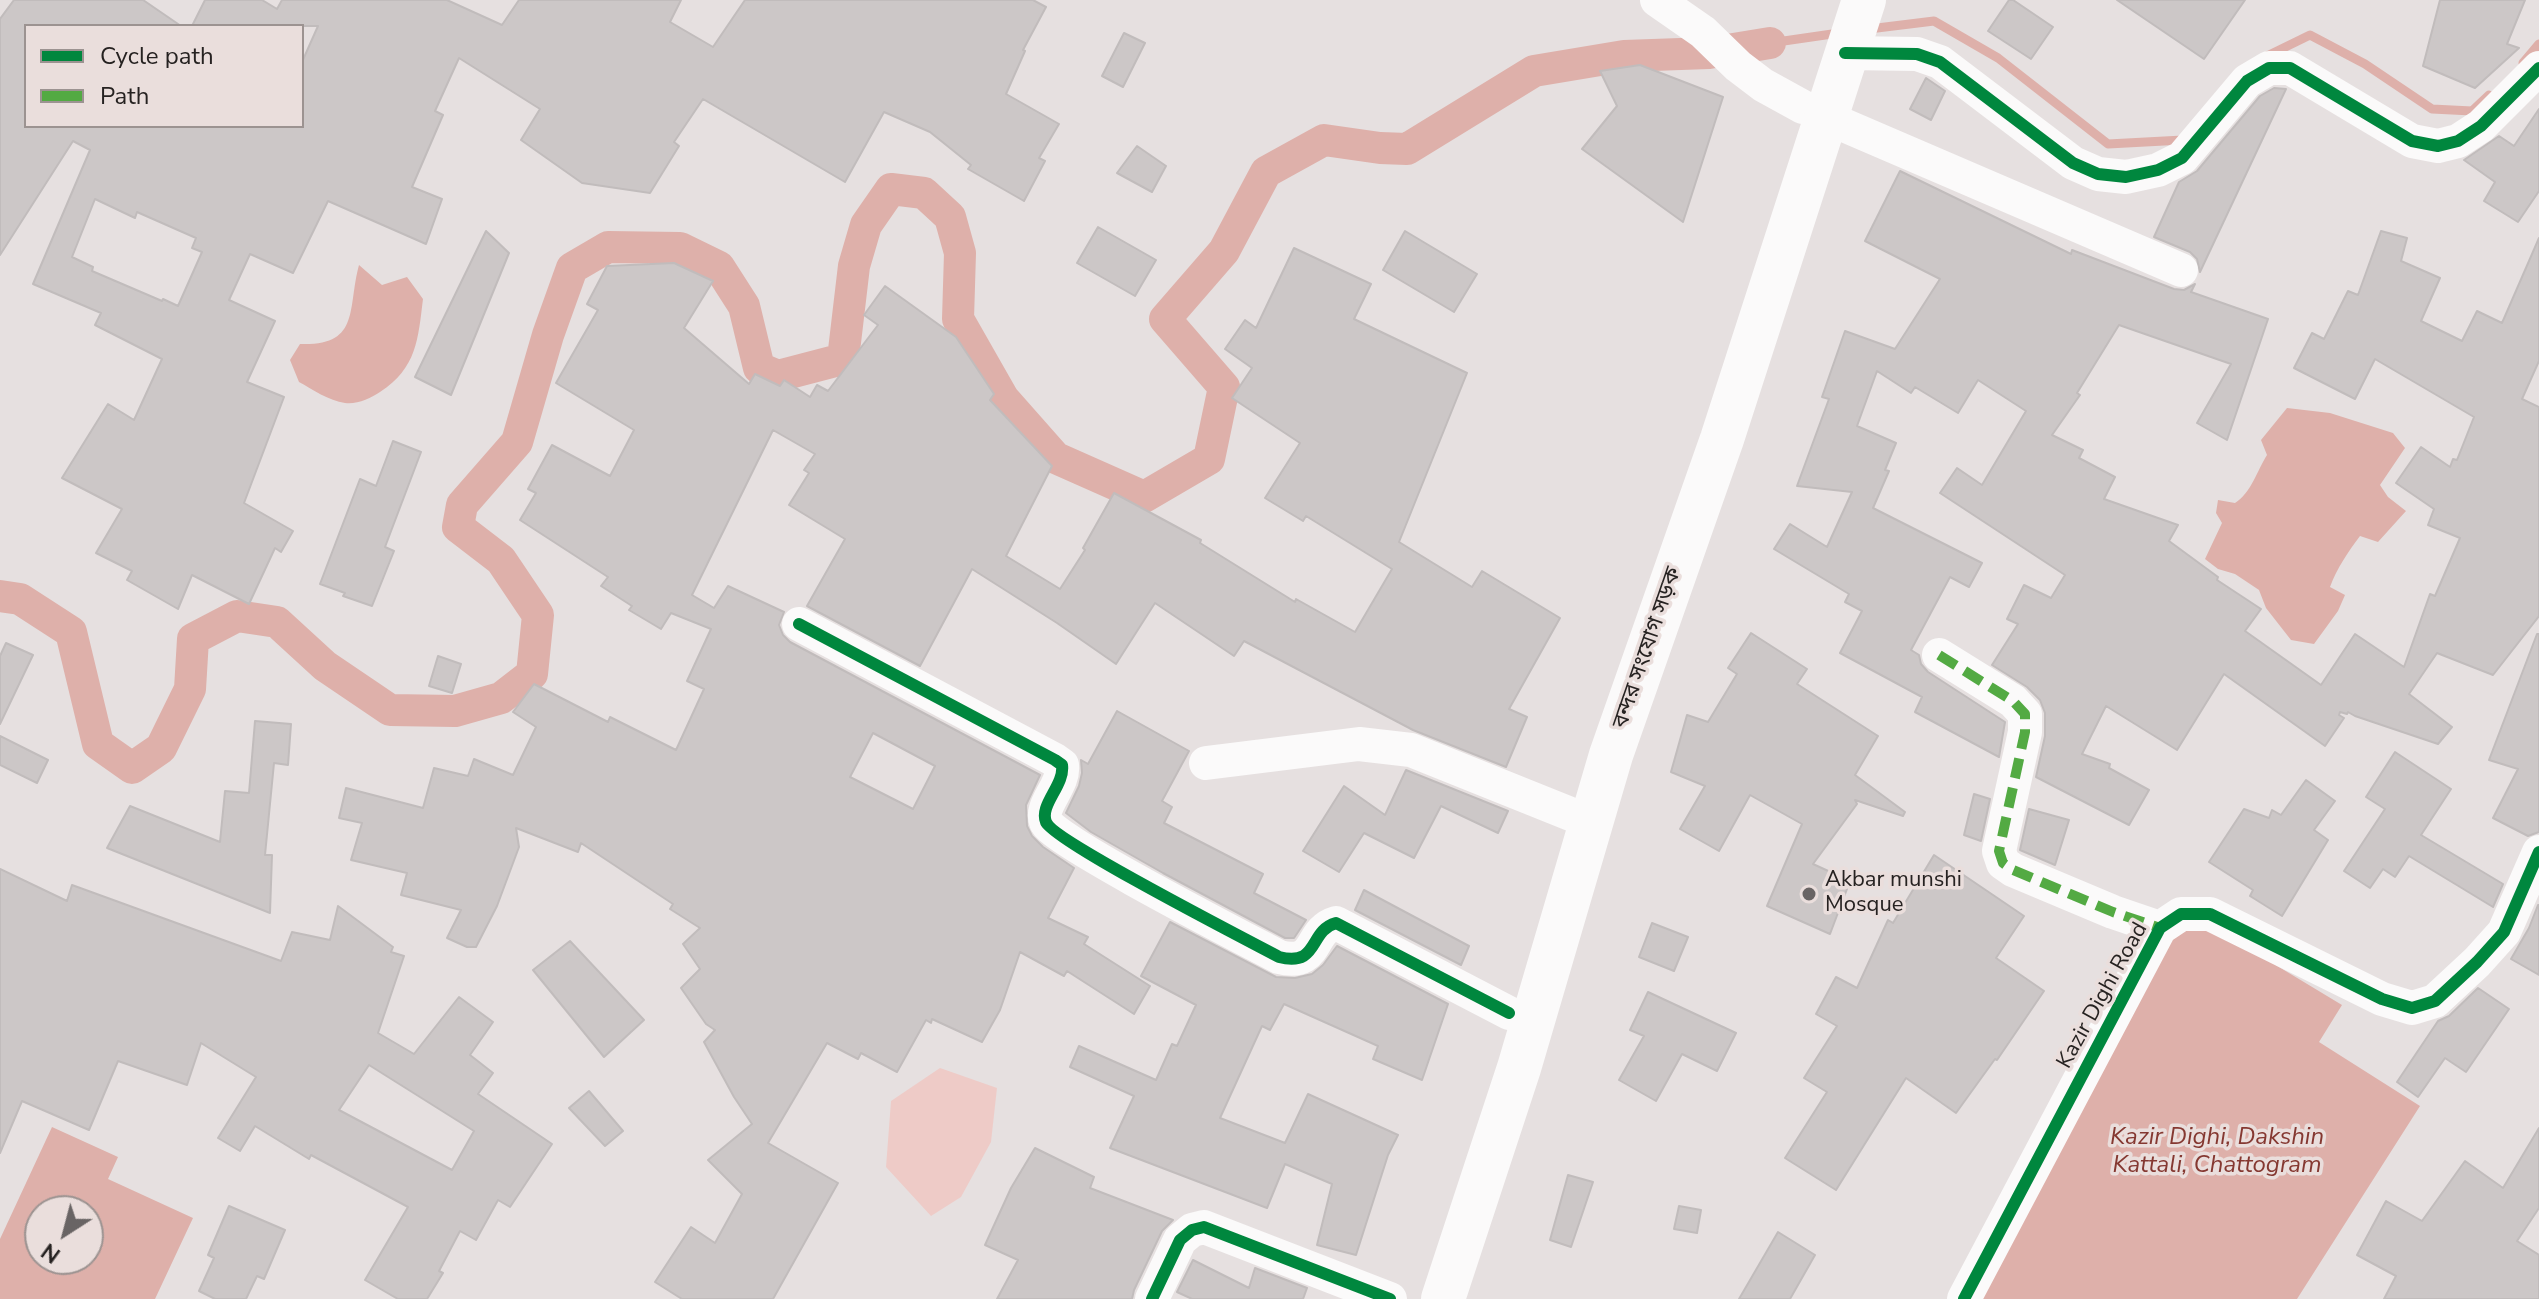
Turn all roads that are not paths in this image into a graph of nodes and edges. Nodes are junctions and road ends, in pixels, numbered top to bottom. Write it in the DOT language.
graph roads {
  1 [pos="1657,0"];
  2 [pos="1843,27"];
  3 [pos="2539,68"];
  4 [pos="1814,112"];
  5 [pos="2181,270"];
  6 [pos="799,624"];
  7 [pos="1939,655"];
  8 [pos="1206,763"];
  9 [pos="1573,815"];
  10 [pos="2539,852"];
  11 [pos="2160,928"];
  12 [pos="1509,1013"];
  13 [pos="1152,1299"];
  14 [pos="1390,1299"];
  15 [pos="1418,1299"];
  16 [pos="1443,1299"];
  17 [pos="1964,1299"];
  1 -- 4 [label="street"];
  2 -- 3 [label="street"];
  2 -- 4 [label="highway, বন্দর সংযোগ সড়ক"];
  4 -- 5 [label="street"];
  4 -- 9 [label="highway, বন্দর সংযোগ সড়ক"];
  4 -- 16 [label="highway, বন্দর সংযোগ সড়ক"];
  6 -- 12 [label="street"];
  7 -- 11 [label="street"];
  8 -- 9 [label="street"];
  9 -- 12 [label="highway, বন্দর সংযোগ সড়ক"];
  10 -- 11 [label="street, Kazir Dighi Road"];
  11 -- 17 [label="street, Kazir Dighi Road"];
  12 -- 15 [label="highway, বন্দর সংযোগ সড়ক"];
  13 -- 14 [label="street"];
}
